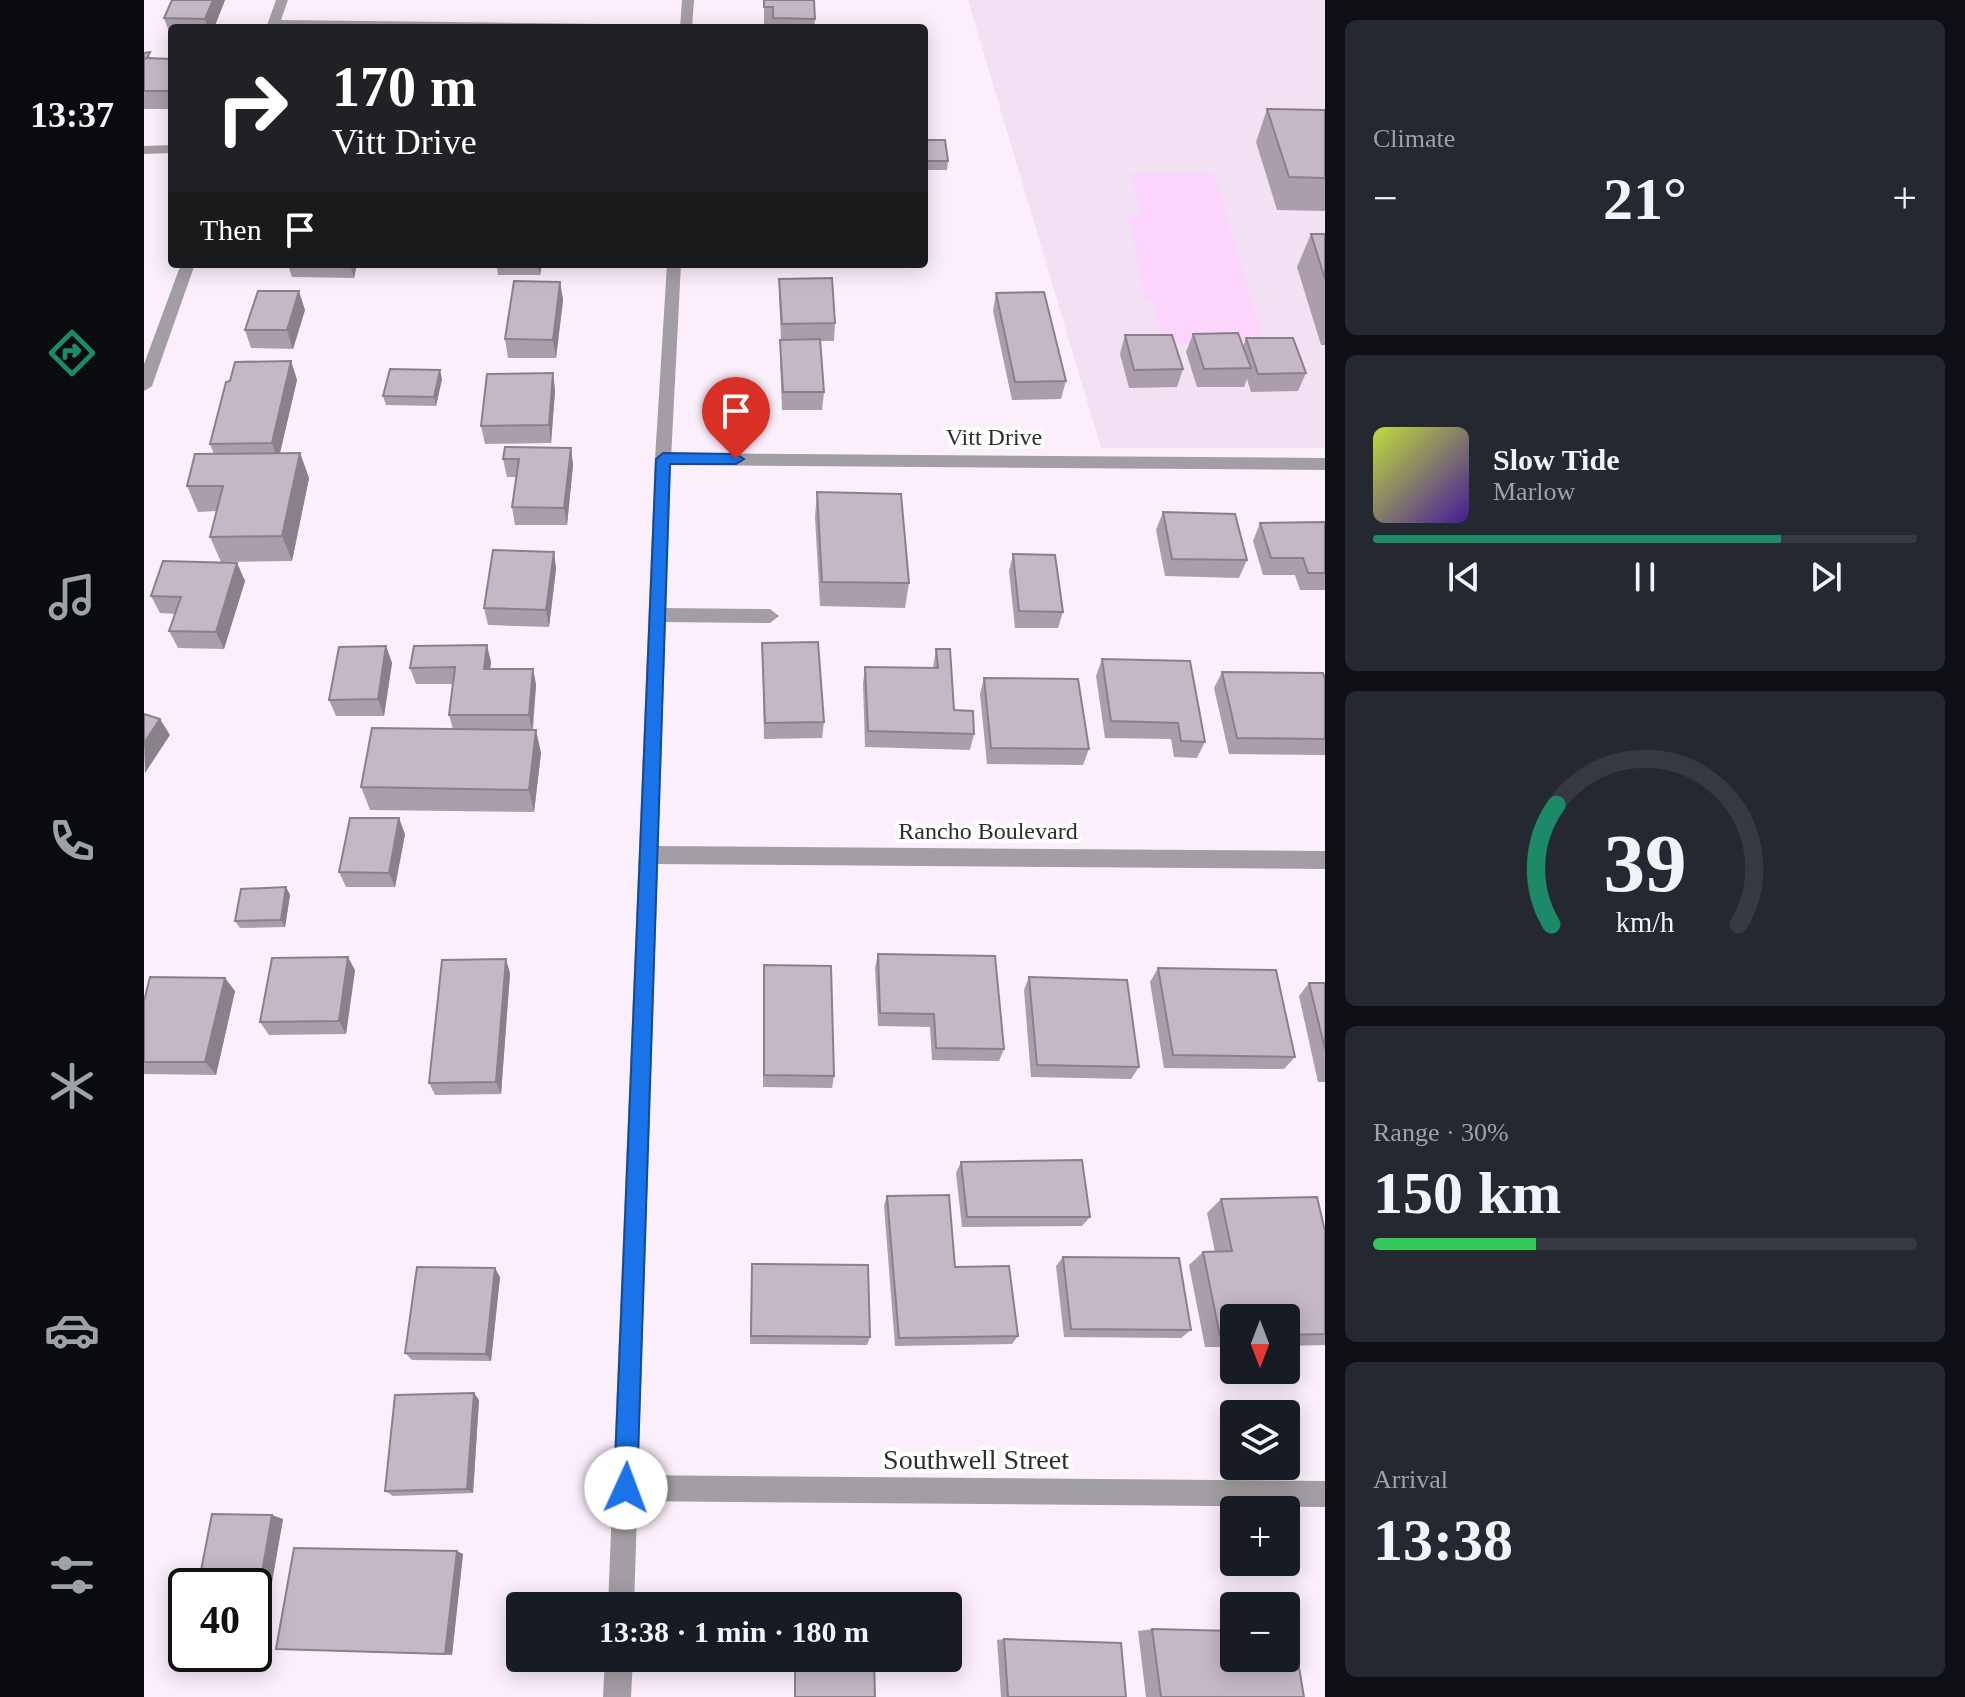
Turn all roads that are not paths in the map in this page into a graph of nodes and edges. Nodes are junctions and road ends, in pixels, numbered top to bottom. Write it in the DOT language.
graph roads {
  1 [pos="282,0"];
  2 [pos="688,0"];
  3 [pos="273,24"];
  4 [pos="686,24"];
  5 [pos="168,149"];
  6 [pos="144,150"];
  7 [pos="187,268"];
  8 [pos="674,268"];
  9 [pos="144,386"];
  10 [pos="663,459"];
  11 [pos="1325,464"];
  12 [pos="659,615"];
  13 [pos="770,616"];
  14 [pos="650,855"];
  15 [pos="1325,860"];
  16 [pos="626,1488"];
  17 [pos="1325,1494"];
  18 [pos="622,1592"];
  19 [pos="618,1672"];
  20 [pos="617,1697"];
  1 -- 3 [label="street"];
  2 -- 4 [label="street"];
  5 -- 6 [label="street"];
  7 -- 9 [label="street"];
  8 -- 10 [label="street"];
  10 -- 11 [label="street, Vitt Drive"];
  10 -- 12 [label="street"];
  12 -- 13 [label="street"];
  12 -- 14 [label="street"];
  14 -- 15 [label="street, Rancho Boulevard"];
  14 -- 16 [label="street"];
  16 -- 17 [label="street, Southwell Street"];
  16 -- 18 [label="street"];
  19 -- 20 [label="street"];
}
